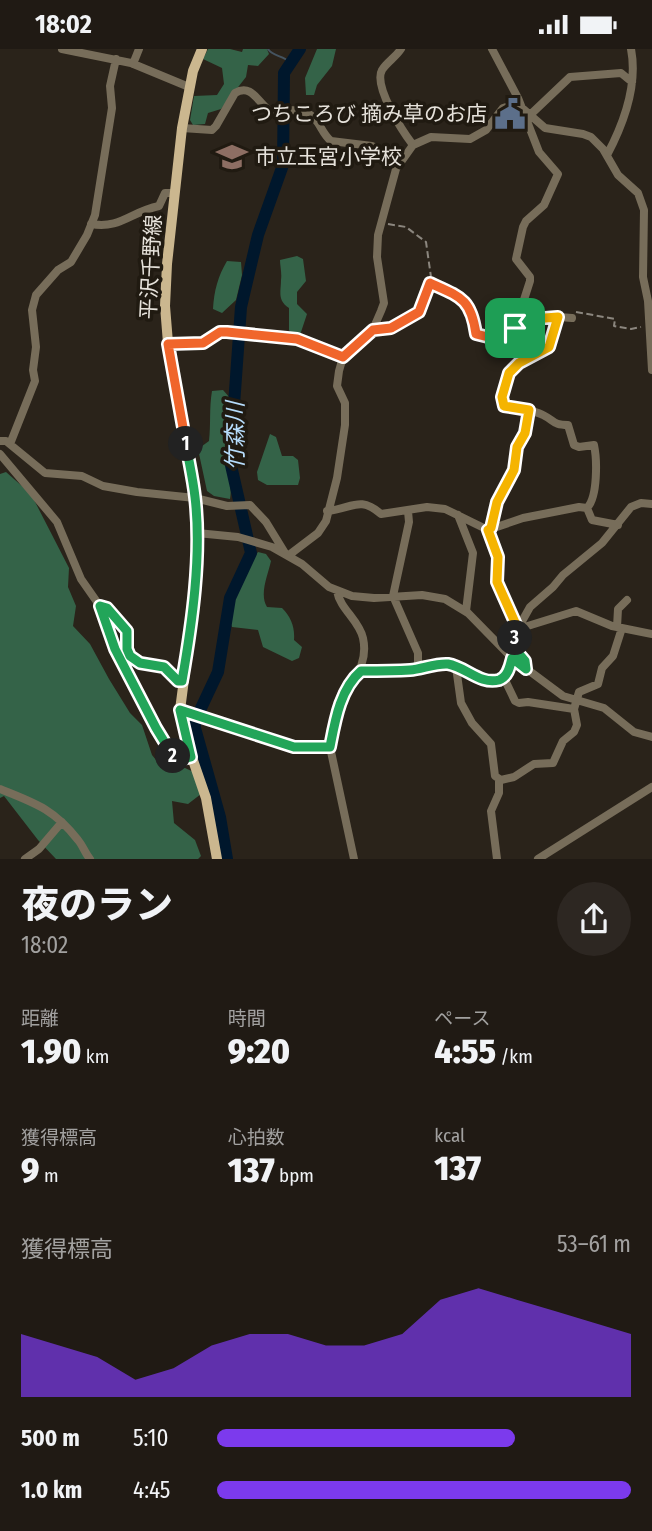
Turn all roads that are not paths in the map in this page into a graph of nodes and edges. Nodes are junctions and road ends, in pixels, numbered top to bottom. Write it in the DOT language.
graph roads {
  1 [pos="62,49"];
  2 [pos="139,49"];
  3 [pos="202,49"];
  4 [pos="401,49"];
  5 [pos="492,49"];
  6 [pos="631,49"];
  7 [pos="116,59"];
  8 [pos="133,64"];
  9 [pos="632,82"];
  10 [pos="190,87"];
  11 [pos="521,107"];
  12 [pos="530,115"];
  13 [pos="182,128"];
  14 [pos="413,145"];
  15 [pos="607,155"];
  16 [pos="399,163"];
  17 [pos="175,193"];
  18 [pos="91,224"];
  19 [pos="430,283"];
  20 [pos="558,317"];
  21 [pos="572,318"];
  22 [pos="515,328"];
  23 [pos="168,344"];
  24 [pos="343,357"];
  25 [pos="652,370"];
  26 [pos="529,410"];
  27 [pos="0,441"];
  28 [pos="10,444"];
  29 [pos="0,454"];
  30 [pos="195,498"];
  31 [pos="652,505"];
  32 [pos="587,508"];
  33 [pos="327,511"];
  34 [pos="408,511"];
  35 [pos="458,515"];
  36 [pos="618,525"];
  37 [pos="489,529"];
  38 [pos="197,533"];
  39 [pos="287,554"];
  40 [pos="337,591"];
  41 [pos="393,596"];
  42 [pos="628,600"];
  43 [pos="100,606"];
  44 [pos="466,611"];
  45 [pos="619,627"];
  46 [pos="518,629"];
  47 [pos="652,634"];
  48 [pos="512,658"];
  49 [pos="456,667"];
  50 [pos="418,669"];
  51 [pos="526,669"];
  52 [pos="361,671"];
  53 [pos="504,678"];
  54 [pos="182,681"];
  55 [pos="575,705"];
  56 [pos="186,712"];
  57 [pos="652,737"];
  58 [pos="330,747"];
  59 [pos="191,757"];
  60 [pos="499,779"];
  61 [pos="652,787"];
  62 [pos="0,789"];
  63 [pos="62,822"];
  64 [pos="25,859"];
  65 [pos="90,859"];
  66 [pos="217,859"];
  67 [pos="354,859"];
  68 [pos="497,859"];
  69 [pos="538,859"];
  1 -- 7 [label="street"];
  2 -- 8 [label="street"];
  3 -- 10 [label="main road, 平沢千野線"];
  4 -- 14 [label="street"];
  5 -- 11 [label="street"];
  6 -- 9 [label="street"];
  7 -- 8 [label="street"];
  7 -- 18 [label="street"];
  8 -- 10 [label="street"];
  9 -- 12 [label="street"];
  9 -- 15 [label="street"];
  10 -- 13 [label="main road, 平沢千野線"];
  11 -- 12 [label="street"];
  11 -- 14 [label="street"];
  11 -- 22 [label="street"];
  12 -- 15 [label="street"];
  13 -- 16 [label="street"];
  13 -- 17 [label="main road, 平沢千野線"];
  14 -- 16 [label="street"];
  15 -- 25 [label="street"];
  16 -- 24 [label="street"];
  17 -- 18 [label="street"];
  17 -- 23 [label="main road, 平沢千野線"];
  18 -- 28 [label="street"];
  19 -- 22 [label="street"];
  20 -- 21 [label="street"];
  20 -- 22 [label="street"];
  20 -- 26 [label="street"];
  23 -- 24 [label="street"];
  23 -- 30 [label="main road, 平沢千野線"];
  24 -- 33 [label="street"];
  26 -- 32 [label="street"];
  26 -- 37 [label="street"];
  27 -- 28 [label="street"];
  28 -- 30 [label="street"];
  29 -- 43 [label="street"];
  30 -- 38 [label="main road, 平沢千野線"];
  30 -- 39 [label="street"];
  31 -- 36 [label="street"];
  32 -- 36 [label="street"];
  32 -- 37 [label="street"];
  33 -- 34 [label="street"];
  33 -- 39 [label="street"];
  34 -- 35 [label="street"];
  34 -- 41 [label="street"];
  35 -- 37 [label="street"];
  35 -- 44 [label="street"];
  36 -- 46 [label="street"];
  37 -- 46 [label="street"];
  38 -- 39 [label="street"];
  38 -- 54 [label="main road, 平沢千野線"];
  39 -- 40 [label="street"];
  40 -- 41 [label="street"];
  40 -- 52 [label="street"];
  41 -- 44 [label="street"];
  41 -- 50 [label="street"];
  42 -- 45 [label="street"];
  43 -- 54 [label="street"];
  43 -- 59 [label="street"];
  44 -- 48 [label="street"];
  45 -- 46 [label="street"];
  45 -- 47 [label="street"];
  45 -- 55 [label="street"];
  46 -- 51 [label="street"];
  48 -- 51 [label="street"];
  48 -- 53 [label="street"];
  49 -- 50 [label="street"];
  49 -- 53 [label="street"];
  49 -- 60 [label="street"];
  50 -- 52 [label="street"];
  51 -- 55 [label="street"];
  52 -- 58 [label="street"];
  53 -- 55 [label="street"];
  54 -- 56 [label="main road, 平沢千野線"];
  55 -- 57 [label="street"];
  55 -- 60 [label="street"];
  56 -- 58 [label="street"];
  56 -- 59 [label="main road, 平沢千野線"];
  58 -- 67 [label="street"];
  59 -- 66 [label="main road, 平沢千野線"];
  60 -- 68 [label="street"];
  61 -- 69 [label="street"];
  62 -- 63 [label="street"];
  63 -- 64 [label="street"];
  63 -- 65 [label="street"];
}
